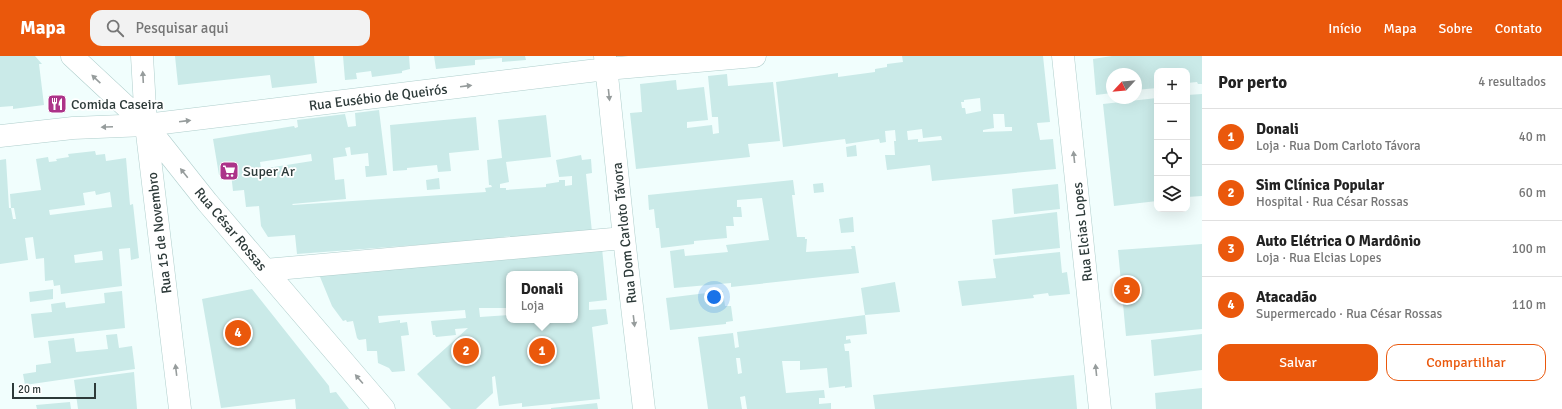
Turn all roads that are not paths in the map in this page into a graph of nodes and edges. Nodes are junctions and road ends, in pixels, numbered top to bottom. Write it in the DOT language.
graph roads {
  1 [pos="72,56"];
  2 [pos="142,56"];
  3 [pos="755,56"];
  4 [pos="1063,56"];
  5 [pos="606,63"];
  6 [pos="146,126"];
  7 [pos="0,136"];
  8 [pos="624,238"];
  9 [pos="265,270"];
  10 [pos="180,409"];
  11 [pos="384,409"];
  12 [pos="644,409"];
  13 [pos="1100,409"];
  6 -- 1 [label="street, Rua César Rossas, one-way"];
  6 -- 2 [label="street, Rua 15 de Novembro, one-way"];
  3 -- 5 [label="street, Rua Eusébio de Queirós"];
  13 -- 4 [label="street, Rua Elcias Lopes, one-way"];
  6 -- 5 [label="street, Rua Eusébio de Queirós, one-way"];
  5 -- 8 [label="street, Rua Dom Carloto Távora, one-way"];
  6 -- 7 [label="street, Rua Eusébio de Queirós, one-way"];
  9 -- 6 [label="street, Rua César Rossas, one-way"];
  10 -- 6 [label="street, Rua 15 de Novembro, one-way"];
  8 -- 9 [label="street"];
  8 -- 12 [label="street, Rua Dom Carloto Távora, one-way"];
  11 -- 9 [label="street, Rua César Rossas, one-way"];
}
